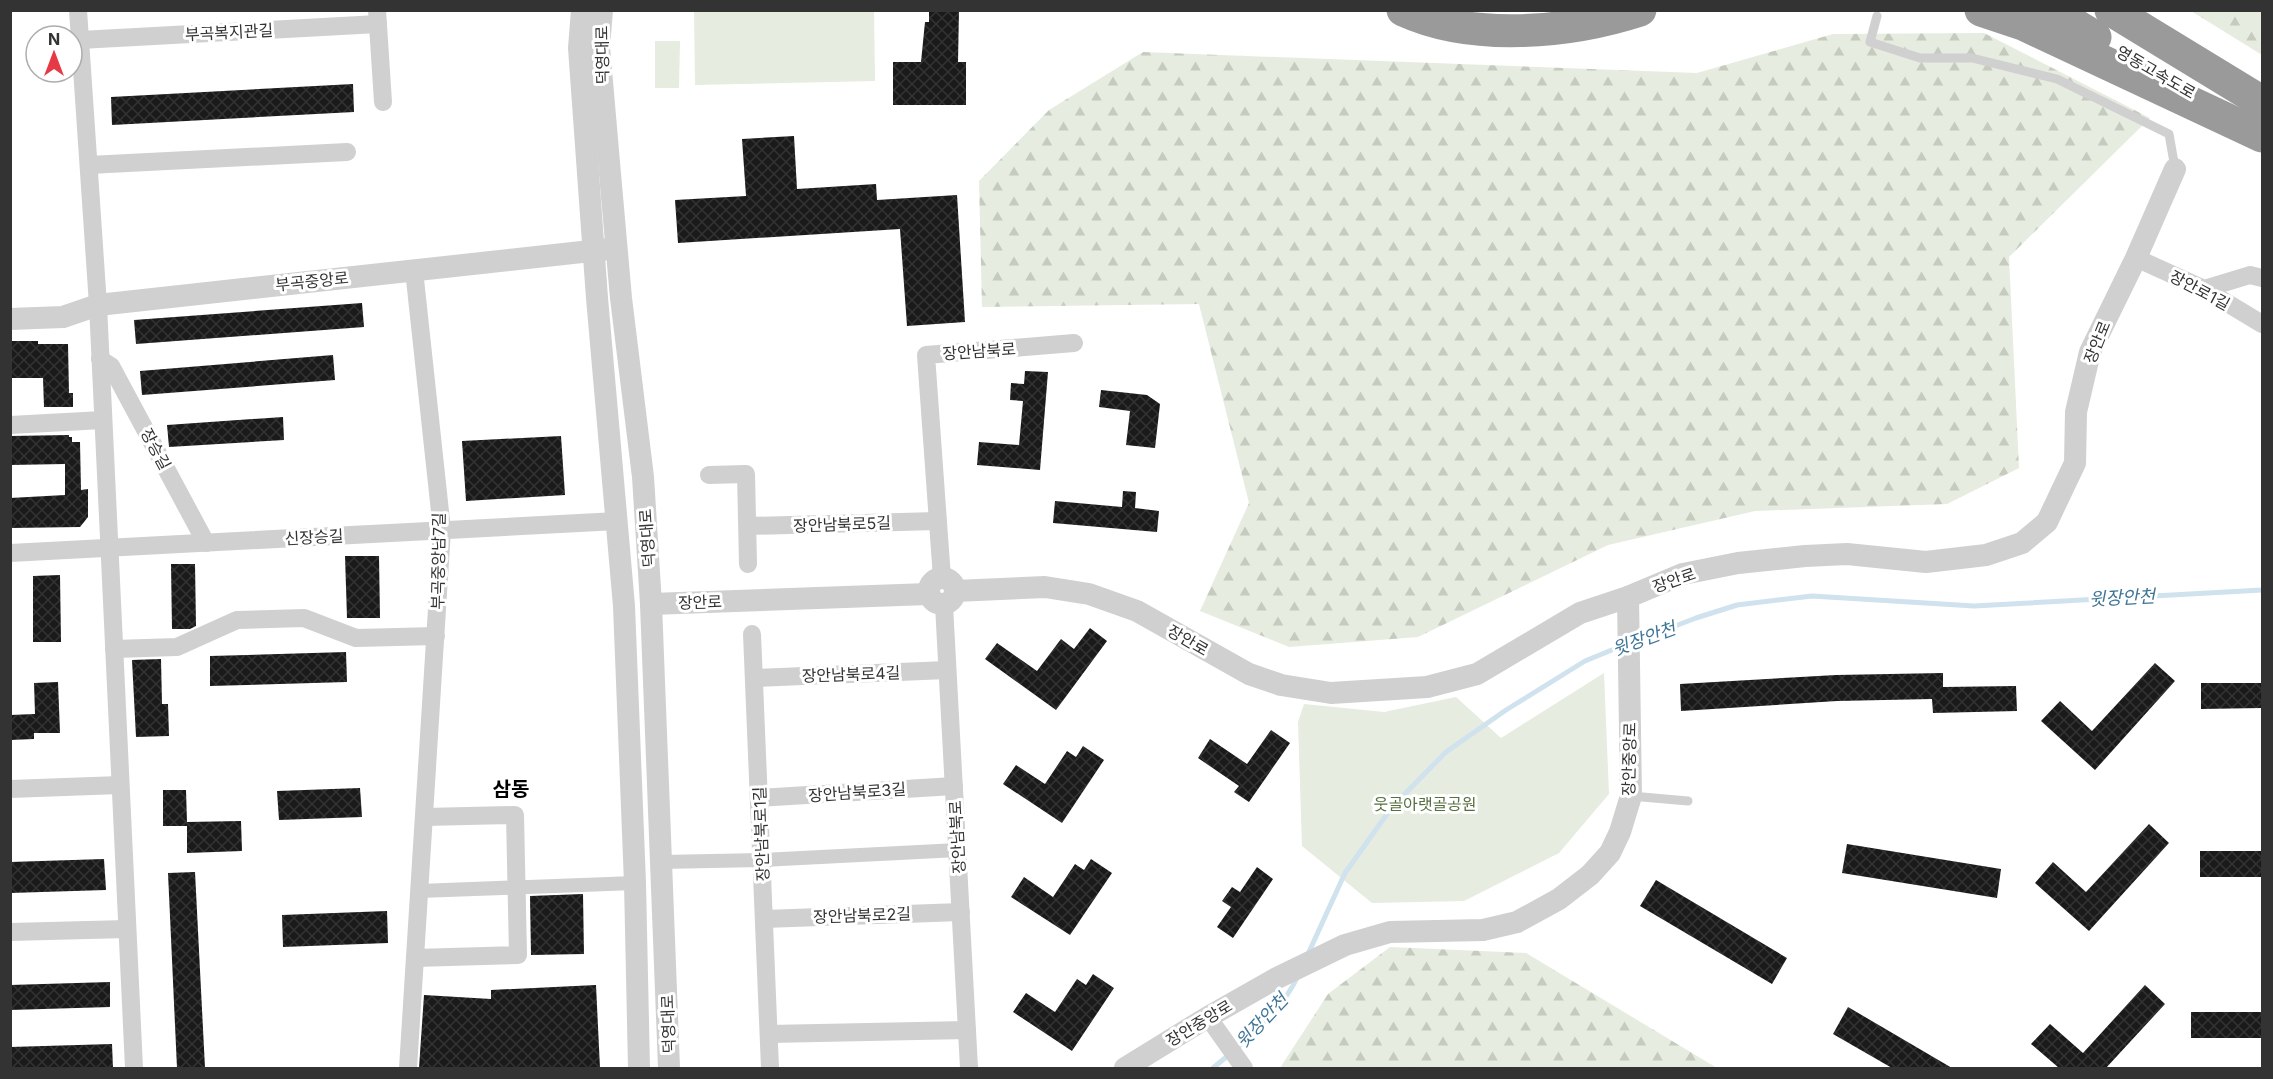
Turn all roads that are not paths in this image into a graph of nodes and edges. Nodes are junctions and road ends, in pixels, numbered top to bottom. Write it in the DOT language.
graph roads {
  1 [pos="582,10"];
  2 [pos="602,10"];
  3 [pos="1403,10"];
  4 [pos="1481,10"];
  5 [pos="1490,10"];
  6 [pos="1640,10"];
  7 [pos="1982,10"];
  8 [pos="2050,10"];
  9 [pos="2111,10"];
  10 [pos="1877,16"];
  11 [pos="377,17"];
  12 [pos="84,40"];
  13 [pos="84,84"];
  14 [pos="383,102"];
  15 [pos="2262,102"];
  16 [pos="2262,135"];
  17 [pos="347,152"];
  18 [pos="89,165"];
  19 [pos="2175,169"];
  20 [pos="605,250"];
  21 [pos="2136,258"];
  22 [pos="414,270"];
  23 [pos="2262,278"];
  24 [pos="2204,289"];
  25 [pos="98,305"];
  26 [pos="2257,316"];
  27 [pos="10,320"];
  28 [pos="1074,343"];
  29 [pos="100,359"];
  30 [pos="103,420"];
  31 [pos="10,425"];
  32 [pos="709,476"];
  33 [pos="617,521"];
  34 [pos="937,521"];
  35 [pos="748,526"];
  36 [pos="442,530"];
  37 [pos="206,543"];
  38 [pos="110,548"];
  39 [pos="10,553"];
  40 [pos="748,564"];
  41 [pos="943,592"];
  42 [pos="651,604"];
  43 [pos="1629,607"];
  44 [pos="752,634"];
  45 [pos="436,636"];
  46 [pos="114,649"];
  47 [pos="947,670"];
  48 [pos="754,678"];
  49 [pos="120,785"];
  50 [pos="954,786"];
  51 [pos="10,789"];
  52 [pos="1631,796"];
  53 [pos="759,798"];
  54 [pos="1688,801"];
  55 [pos="424,817"];
  56 [pos="957,850"];
  57 [pos="762,860"];
  58 [pos="661,862"];
  59 [pos="635,883"];
  60 [pos="516,887"];
  61 [pos="419,891"];
  62 [pos="961,912"];
  63 [pos="764,919"];
  64 [pos="127,928"];
  65 [pos="10,932"];
  66 [pos="415,958"];
  67 [pos="1208,1017"];
  68 [pos="967,1030"];
  69 [pos="769,1034"];
  70 [pos="134,1068"];
  71 [pos="408,1068"];
  72 [pos="639,1068"];
  73 [pos="669,1068"];
  74 [pos="770,1068"];
  75 [pos="969,1068"];
  76 [pos="1125,1068"];
  77 [pos="1244,1068"];
  1 -- 20 [label="street, 덕영대로"];
  2 -- 20 [label="street, 덕영대로"];
  3 -- 6 [label="highway"];
  4 -- 5 [label="highway"];
  7 -- 16 [label="highway"];
  8 -- 16 [label="highway, 영동고속도로"];
  9 -- 15 [label="highway, 영동고속도로"];
  10 -- 19 [label="lane"];
  11 -- 12 [label="street, 부곡복지관길"];
  11 -- 14 [label="street, 부곡복지관길"];
  13 -- 18 [label="street"];
  17 -- 18 [label="street"];
  18 -- 25 [label="street"];
  19 -- 21 [label="street, 장안로"];
  20 -- 22 [label="street, 부곡중앙로"];
  20 -- 33 [label="street, 덕영대로"];
  20 -- 42 [label="street, 덕영대로"];
  21 -- 24 [label="street, 장안로1길"];
  21 -- 43 [label="street, 장안로"];
  22 -- 25 [label="street, 부곡중앙로"];
  22 -- 36 [label="street, 부곡중앙남7길"];
  23 -- 24 [label="street"];
  24 -- 26 [label="street, 장안로1길"];
  25 -- 27 [label="street, 부곡중앙로"];
  25 -- 29 [label="street"];
  28 -- 34 [label="street, 장안남북로"];
  29 -- 30 [label="street"];
  29 -- 37 [label="street, 장승길"];
  30 -- 31 [label="street"];
  30 -- 38 [label="street"];
  32 -- 35 [label="street"];
  33 -- 36 [label="street, 신장승길"];
  33 -- 59 [label="street, 덕영대로"];
  34 -- 35 [label="street, 장안남북로5길"];
  34 -- 41 [label="street, 장안남북로"];
  35 -- 40 [label="street"];
  36 -- 37 [label="street, 신장승길"];
  36 -- 45 [label="street, 부곡중앙남7길"];
  37 -- 38 [label="street, 신장승길"];
  38 -- 39 [label="street, 신장승길"];
  38 -- 46 [label="street"];
  41 -- 42 [label="street, 장안로"];
  41 -- 43 [label="street, 장안로"];
  41 -- 47 [label="street, 장안남북로"];
  42 -- 58 [label="street, 덕영대로"];
  43 -- 52 [label="street, 장안중앙로"];
  44 -- 48 [label="street, 장안남북로1길"];
  45 -- 46 [label="street"];
  45 -- 55 [label="street, 부곡중앙남7길"];
  46 -- 49 [label="street"];
  47 -- 48 [label="street, 장안남북로4길"];
  47 -- 50 [label="street, 장안남북로"];
  48 -- 53 [label="street, 장안남북로1길"];
  49 -- 51 [label="street"];
  49 -- 64 [label="street"];
  50 -- 53 [label="street, 장안남북로3길"];
  50 -- 56 [label="street, 장안남북로"];
  52 -- 54 [label="lane"];
  52 -- 67 [label="street, 장안중앙로"];
  53 -- 57 [label="street, 장안남북로1길"];
  55 -- 60 [label="street"];
  55 -- 61 [label="street, 부곡중앙남7길"];
  56 -- 57 [label="street"];
  56 -- 62 [label="street, 장안남북로"];
  57 -- 58 [label="street"];
  57 -- 63 [label="street, 장안남북로1길"];
  58 -- 73 [label="street, 덕영대로"];
  59 -- 60 [label="street"];
  59 -- 72 [label="street, 덕영대로"];
  60 -- 61 [label="street"];
  60 -- 66 [label="street"];
  61 -- 66 [label="street, 부곡중앙남7길"];
  62 -- 63 [label="street, 장안남북로2길"];
  62 -- 68 [label="street, 장안남북로"];
  63 -- 69 [label="street, 장안남북로1길"];
  64 -- 65 [label="street"];
  64 -- 70 [label="street"];
  66 -- 71 [label="street, 부곡중앙남7길"];
  67 -- 76 [label="street, 장안중앙로"];
  67 -- 77 [label="street"];
  68 -- 69 [label="street"];
  68 -- 75 [label="street, 장안남북로"];
  69 -- 74 [label="street, 장안남북로1길"];
}
